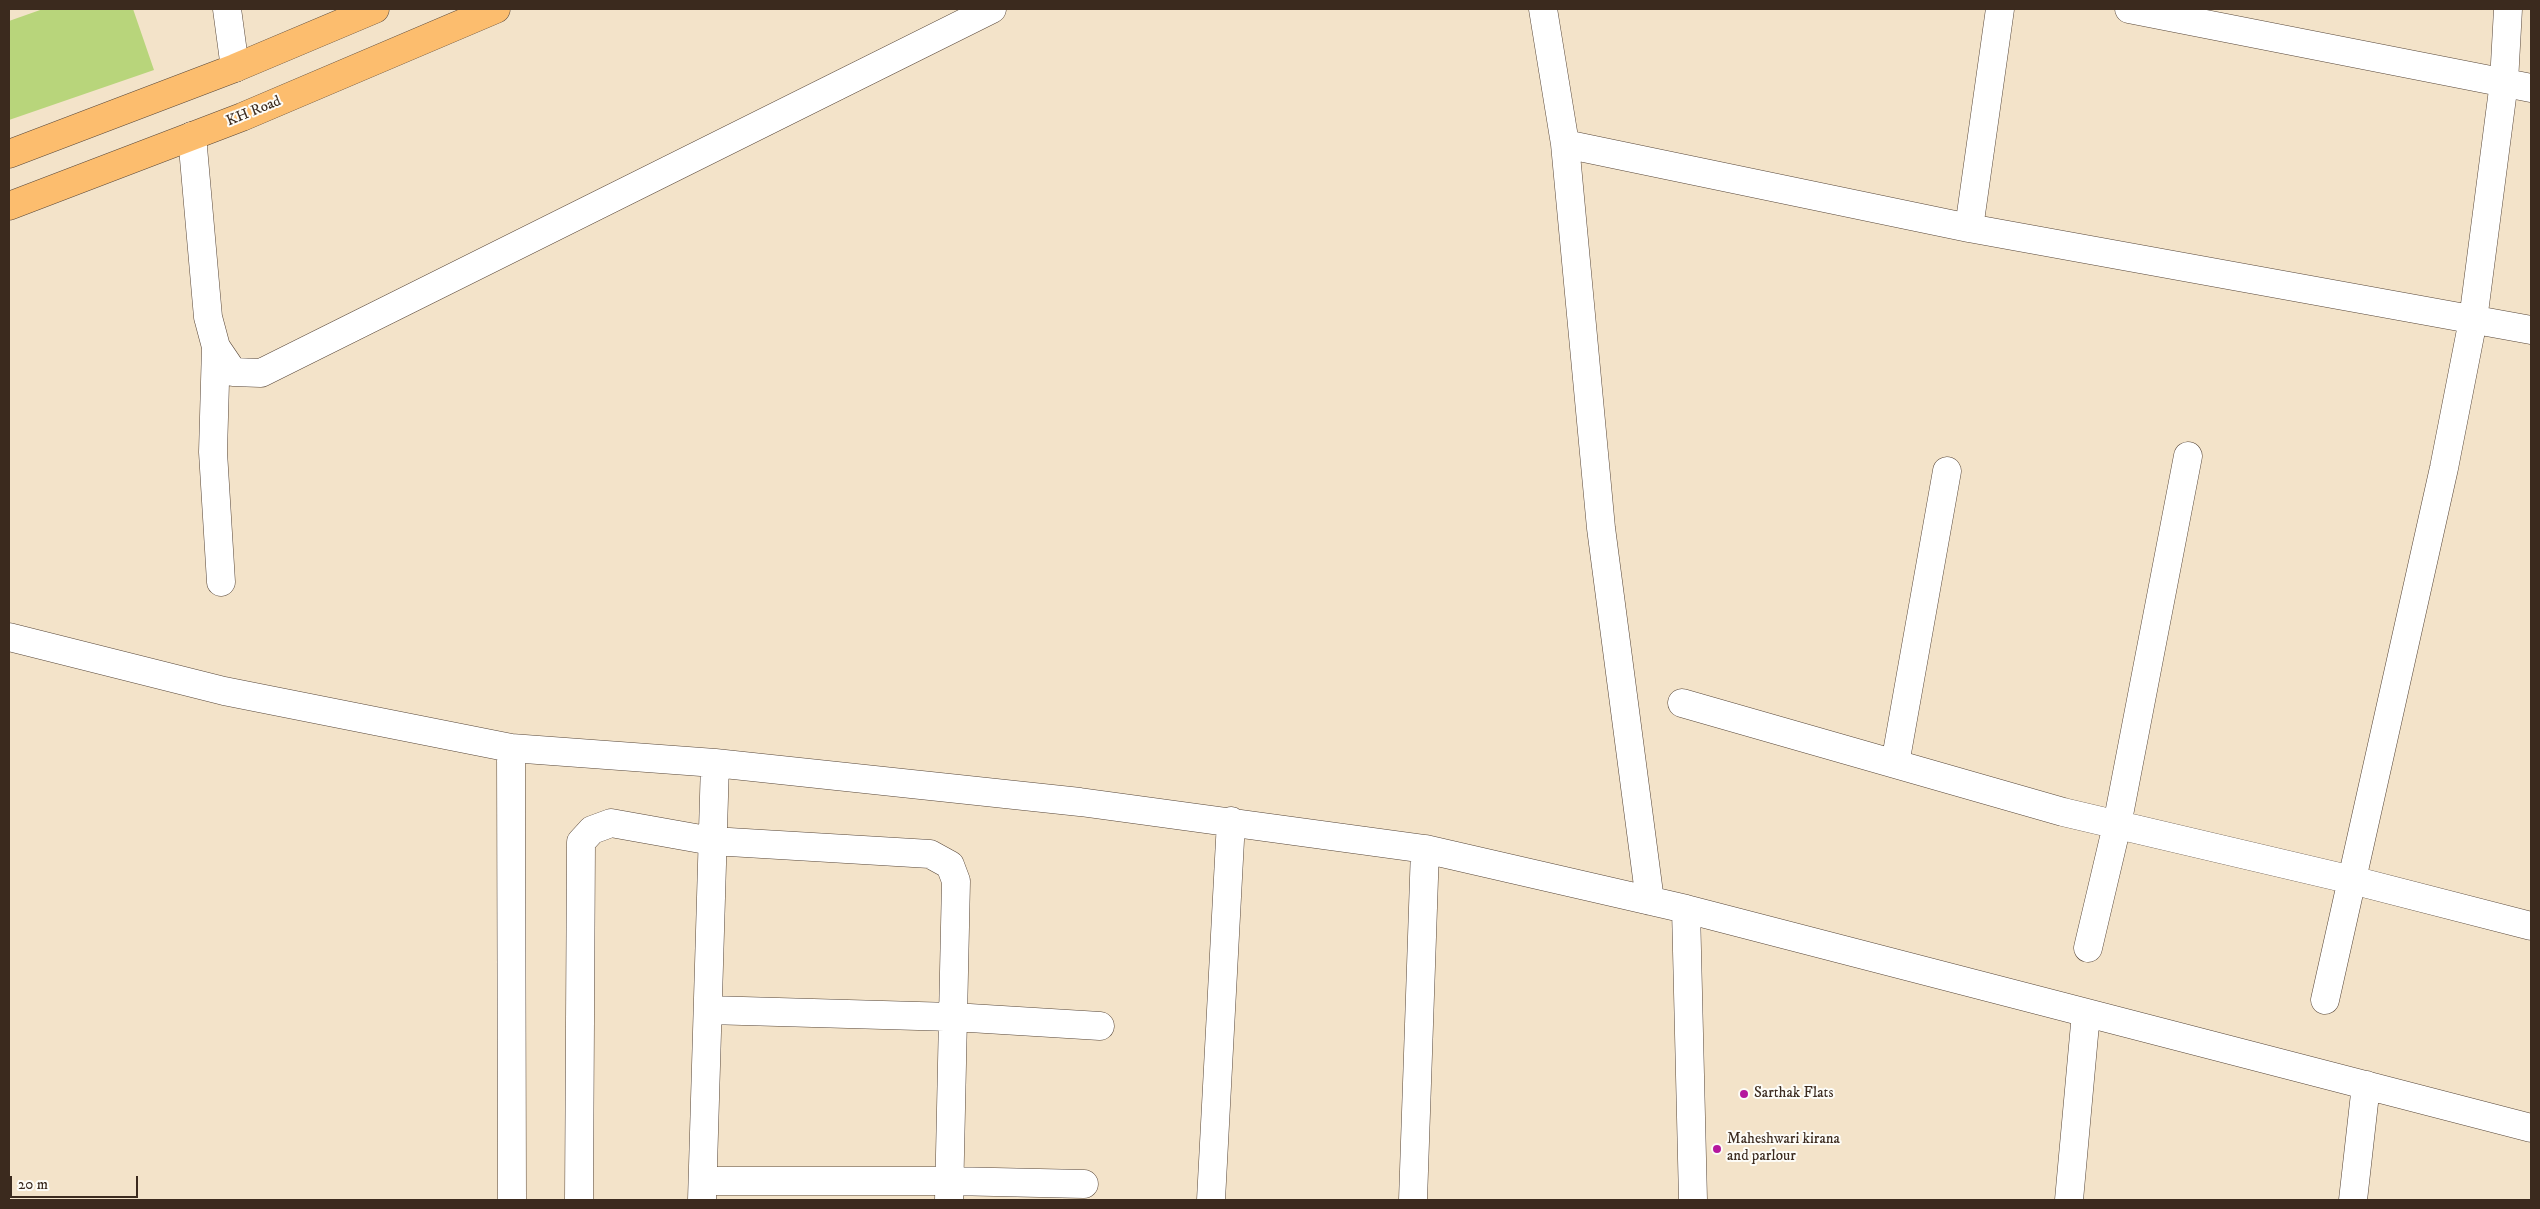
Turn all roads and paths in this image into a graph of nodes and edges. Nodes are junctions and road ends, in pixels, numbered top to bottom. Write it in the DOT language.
graph roads {
  1 [pos="227,9"];
  2 [pos="375,9"];
  3 [pos="496,9"];
  4 [pos="992,9"];
  5 [pos="1543,9"];
  6 [pos="2000,9"];
  7 [pos="2129,9"];
  8 [pos="2508,9"];
  9 [pos="235,68"];
  10 [pos="2504,82"];
  11 [pos="2531,88"];
  12 [pos="192,136"];
  13 [pos="1565,144"];
  14 [pos="9,154"];
  15 [pos="9,206"];
  16 [pos="1969,228"];
  17 [pos="2473,320"];
  18 [pos="2531,330"];
  19 [pos="216,347"];
  20 [pos="2188,456"];
  21 [pos="1948,471"];
  22 [pos="221,582"];
  23 [pos="9,637"];
  24 [pos="1682,703"];
  25 [pos="511,748"];
  26 [pos="715,763"];
  27 [pos="1895,764"];
  28 [pos="1231,821"];
  29 [pos="2117,825"];
  30 [pos="712,841"];
  31 [pos="1425,849"];
  32 [pos="2352,880"];
  33 [pos="1650,901"];
  34 [pos="1686,910"];
  35 [pos="2531,926"];
  36 [pos="2088,948"];
  37 [pos="2325,1000"];
  38 [pos="708,1010"];
  39 [pos="2086,1013"];
  40 [pos="953,1017"];
  41 [pos="1100,1026"];
  42 [pos="2366,1085"];
  43 [pos="2531,1128"];
  44 [pos="1084,1184"];
  45 [pos="949,1190"];
  46 [pos="702,1191"];
  47 [pos="512,1200"];
  48 [pos="579,1200"];
  49 [pos="1211,1200"];
  50 [pos="1413,1200"];
  51 [pos="1693,1200"];
  52 [pos="2068,1200"];
  53 [pos="2353,1200"];
  1 -- 9 [label="street"];
  2 -- 9 [label="main road"];
  3 -- 12 [label="main road, KH Road"];
  4 -- 19 [label="street"];
  5 -- 13 [label="street"];
  6 -- 16 [label="street"];
  7 -- 10 [label="street"];
  8 -- 10 [label="street"];
  9 -- 14 [label="main road"];
  10 -- 11 [label="street"];
  10 -- 17 [label="street"];
  12 -- 15 [label="main road, KH Road"];
  12 -- 19 [label="street"];
  13 -- 16 [label="street"];
  13 -- 33 [label="street"];
  16 -- 17 [label="street"];
  17 -- 18 [label="street"];
  17 -- 32 [label="street"];
  19 -- 22 [label="street"];
  20 -- 29 [label="street"];
  21 -- 27 [label="street"];
  23 -- 25 [label="street"];
  24 -- 27 [label="street"];
  25 -- 26 [label="street"];
  25 -- 47 [label="street"];
  26 -- 28 [label="street"];
  26 -- 30 [label="street"];
  27 -- 29 [label="street"];
  28 -- 31 [label="street"];
  28 -- 49 [label="street"];
  29 -- 32 [label="street"];
  29 -- 36 [label="street"];
  30 -- 38 [label="street"];
  30 -- 40 [label="street"];
  30 -- 48 [label="street"];
  31 -- 33 [label="street"];
  31 -- 50 [label="street"];
  32 -- 35 [label="street"];
  32 -- 37 [label="street"];
  33 -- 34 [label="street"];
  34 -- 39 [label="street"];
  34 -- 51 [label="street"];
  38 -- 40 [label="street"];
  38 -- 46 [label="street"];
  39 -- 42 [label="street"];
  39 -- 52 [label="street"];
  40 -- 41 [label="street"];
  40 -- 45 [label="street"];
  42 -- 43 [label="street"];
  42 -- 53 [label="street"];
  44 -- 45 [label="street"];
  45 -- 46 [label="street"];
}
